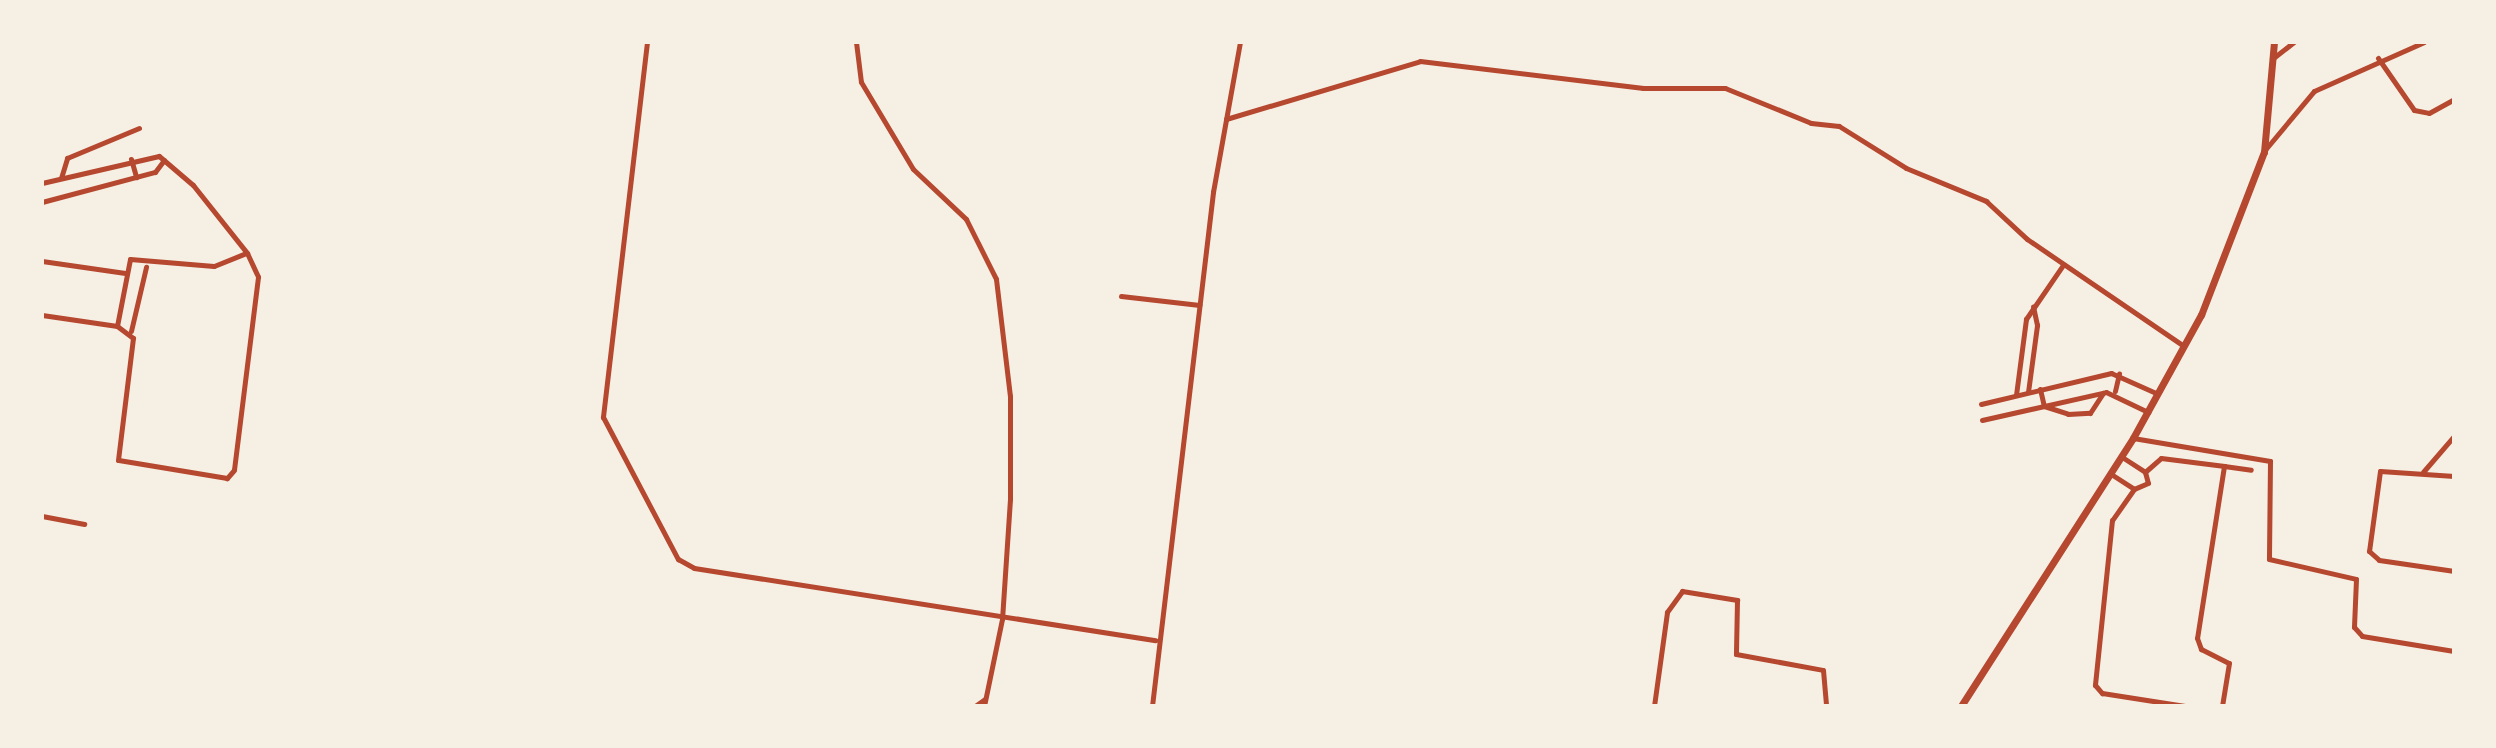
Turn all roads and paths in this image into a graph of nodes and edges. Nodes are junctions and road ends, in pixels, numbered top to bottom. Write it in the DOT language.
graph roads {
  1 [pos="647,42"];
  2 [pos="856,42"];
  3 [pos="1240,42"];
  4 [pos="2274,42"];
  5 [pos="2294,42"];
  6 [pos="2424,42"];
  7 [pos="2378,58"];
  8 [pos="2272,60"];
  9 [pos="2454,99"];
  10 [pos="1226,119"];
  11 [pos="139,128"];
  12 [pos="2264,152"];
  13 [pos="131,159"];
  14 [pos="164,159"];
  15 [pos="136,177"];
  16 [pos="61,178"];
  17 [pos="42,183"];
  18 [pos="42,202"];
  19 [pos="247,253"];
  20 [pos="42,261"];
  21 [pos="2063,265"];
  22 [pos="146,267"];
  23 [pos="125,273"];
  24 [pos="1121,296"];
  25 [pos="1199,305"];
  26 [pos="2032,305"];
  27 [pos="42,315"];
  28 [pos="117,326"];
  29 [pos="131,331"];
  30 [pos="2185,347"];
  31 [pos="2119,373"];
  32 [pos="2040,389"];
  33 [pos="2115,391"];
  34 [pos="2028,392"];
  35 [pos="2104,392"];
  36 [pos="2016,395"];
  37 [pos="2159,395"];
  38 [pos="1981,404"];
  39 [pos="2044,406"];
  40 [pos="2149,412"];
  41 [pos="1982,420"];
  42 [pos="2454,436"];
  43 [pos="2133,438"];
  44 [pos="2122,457"];
  45 [pos="2224,466"];
  46 [pos="2251,470"];
  47 [pos="2145,472"];
  48 [pos="2422,473"];
  49 [pos="2111,474"];
  50 [pos="2454,476"];
  51 [pos="2134,489"];
  52 [pos="42,516"];
  53 [pos="84,524"];
  54 [pos="2454,571"];
  55 [pos="1002,619"];
  56 [pos="1155,640"];
  57 [pos="2454,651"];
  58 [pos="986,699"];
  59 [pos="975,706"];
  60 [pos="984,706"];
  61 [pos="1152,706"];
  62 [pos="1654,706"];
  63 [pos="1826,706"];
  64 [pos="1961,706"];
  65 [pos="2185,706"];
  66 [pos="2222,706"];
  1 -- 55 [label="street"];
  2 -- 55 [label="street"];
  3 -- 10 [label="street"];
  4 -- 8 [label="street"];
  5 -- 8 [label="street"];
  6 -- 7 [label="street"];
  7 -- 9 [label="street"];
  7 -- 12 [label="street"];
  8 -- 12 [label="street"];
  10 -- 21 [label="street"];
  10 -- 25 [label="street"];
  11 -- 16 [label="street"];
  12 -- 30 [label="street"];
  13 -- 14 [label="street"];
  13 -- 15 [label="street"];
  13 -- 16 [label="street"];
  14 -- 15 [label="street"];
  14 -- 19 [label="street"];
  15 -- 18 [label="street"];
  16 -- 17 [label="street"];
  19 -- 23 [label="street"];
  19 -- 29 [label="street"];
  20 -- 23 [label="street"];
  21 -- 26 [label="street"];
  21 -- 30 [label="street"];
  22 -- 29 [label="street"];
  23 -- 28 [label="street"];
  24 -- 25 [label="street"];
  25 -- 56 [label="street"];
  26 -- 34 [label="street"];
  26 -- 36 [label="street"];
  27 -- 28 [label="street"];
  28 -- 29 [label="street"];
  30 -- 37 [label="street"];
  31 -- 32 [label="street"];
  31 -- 33 [label="street"];
  31 -- 37 [label="street"];
  32 -- 34 [label="street"];
  32 -- 39 [label="street"];
  33 -- 35 [label="street"];
  33 -- 40 [label="street"];
  34 -- 36 [label="street"];
  35 -- 39 [label="street"];
  35 -- 39 [label="street"];
  36 -- 38 [label="street"];
  37 -- 40 [label="street"];
  39 -- 41 [label="street"];
  40 -- 43 [label="street"];
  42 -- 48 [label="street"];
  43 -- 44 [label="street"];
  43 -- 57 [label="street"];
  44 -- 47 [label="street"];
  44 -- 49 [label="street"];
  45 -- 46 [label="street"];
  45 -- 47 [label="street"];
  45 -- 66 [label="street"];
  47 -- 51 [label="street"];
  48 -- 50 [label="street"];
  48 -- 54 [label="street"];
  49 -- 51 [label="street"];
  49 -- 64 [label="street"];
  51 -- 65 [label="street"];
  52 -- 53 [label="street"];
  55 -- 56 [label="street"];
  55 -- 58 [label="street"];
  56 -- 61 [label="street"];
  58 -- 59 [label="street"];
  58 -- 60 [label="street"];
  62 -- 63 [label="street"];
}
